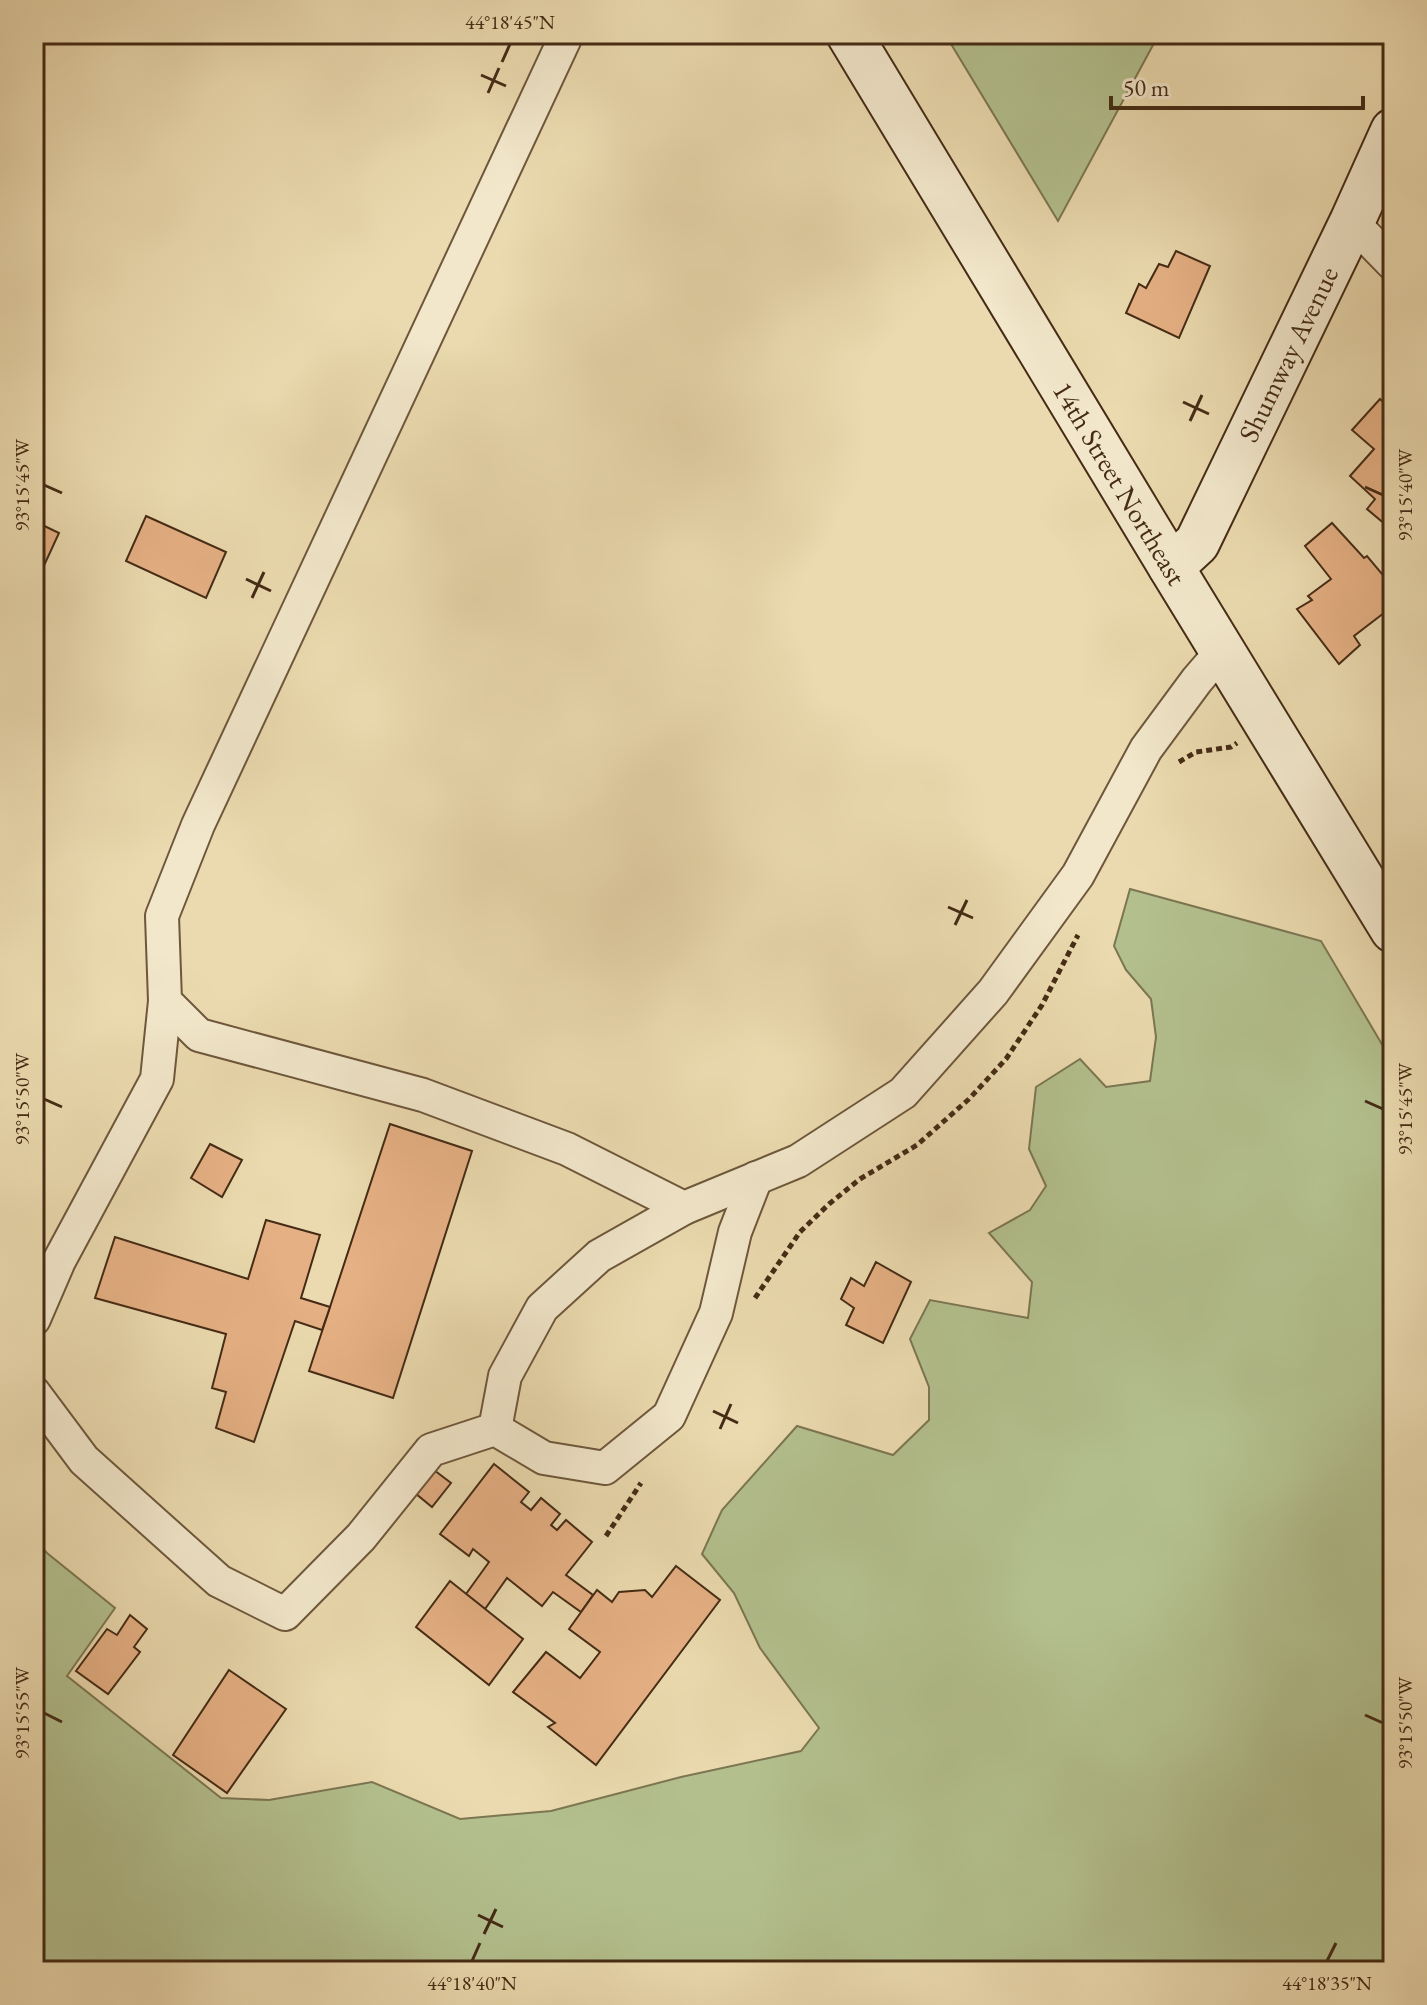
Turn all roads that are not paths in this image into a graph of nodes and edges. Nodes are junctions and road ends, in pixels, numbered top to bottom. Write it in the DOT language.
graph roads {
  1 [pos="567,34"];
  2 [pos="849,34"];
  3 [pos="1393,131"];
  4 [pos="1352,222"];
  5 [pos="1393,264"];
  6 [pos="1171,567"];
  7 [pos="1222,651"];
  8 [pos="1393,930"];
  9 [pos="165,1001"];
  10 [pos="756,1178"];
  11 [pos="684,1208"];
  12 [pos="34,1319"];
  13 [pos="34,1393"];
  14 [pos="495,1429"];
  1 -- 9 [label="street"];
  2 -- 6 [label="street, 14th Street Northeast"];
  3 -- 4 [label="street, Shumway Avenue"];
  4 -- 5 [label="street"];
  4 -- 6 [label="street, Shumway Avenue"];
  6 -- 7 [label="street, 14th Street Northeast"];
  7 -- 8 [label="street, 14th Street Northeast"];
  7 -- 10 [label="street"];
  9 -- 11 [label="street"];
  9 -- 12 [label="street"];
  10 -- 11 [label="street"];
  10 -- 14 [label="street"];
  11 -- 14 [label="street"];
  13 -- 14 [label="street"];
}
